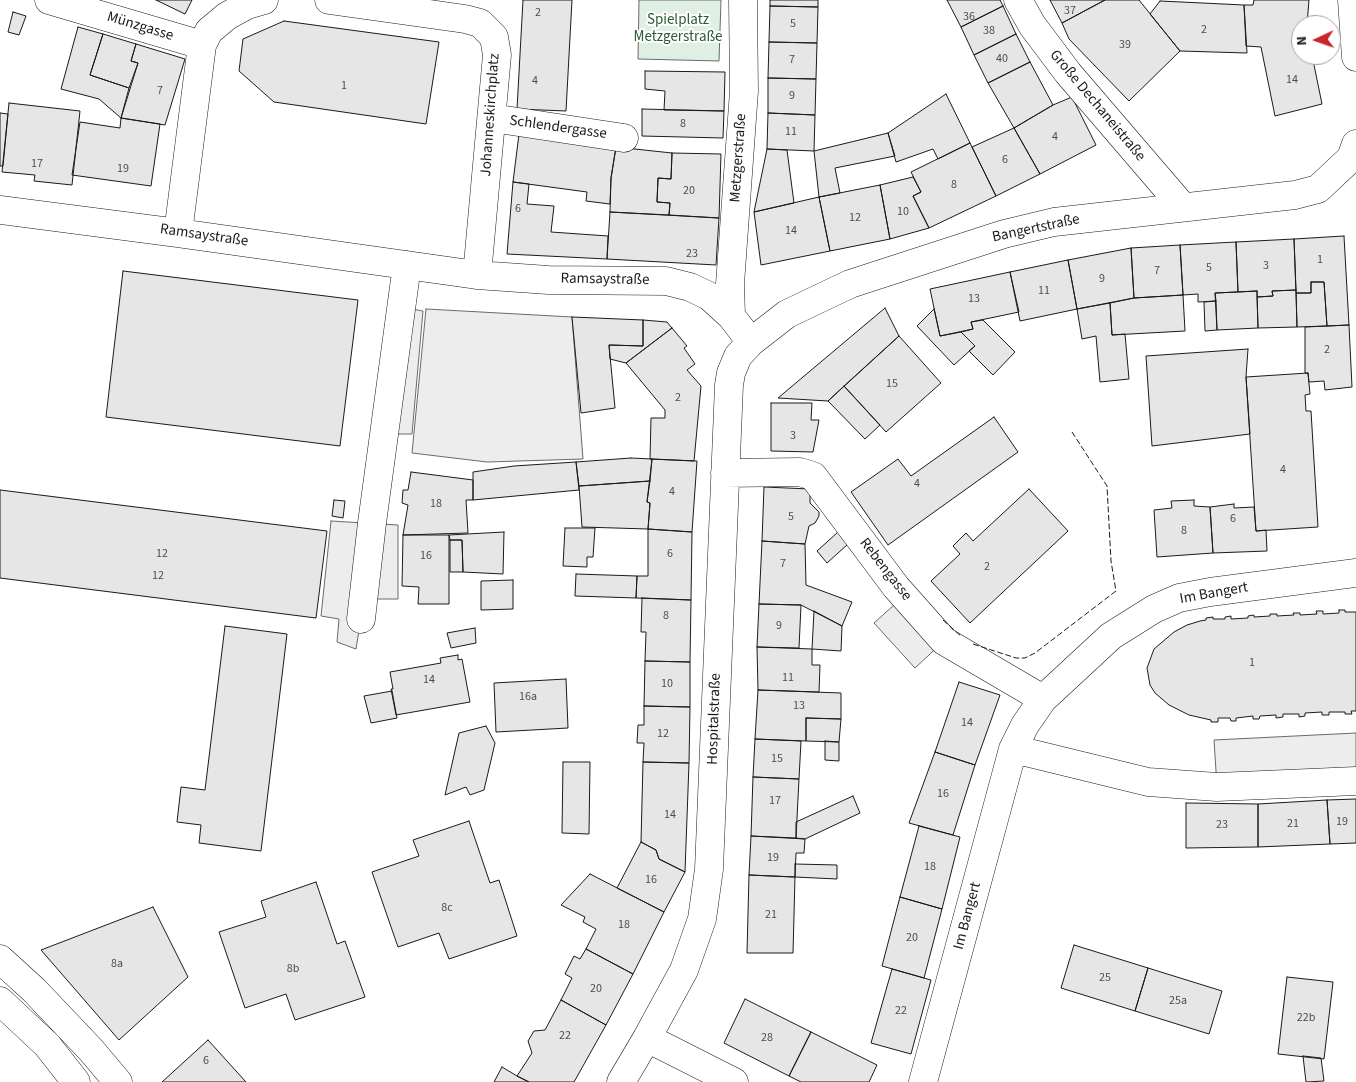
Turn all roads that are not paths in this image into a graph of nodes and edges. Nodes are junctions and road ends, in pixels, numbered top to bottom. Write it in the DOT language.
graph roads {
  1 [pos="49,0"];
  2 [pos="264,0"];
  3 [pos="329,0"];
  4 [pos="743,0"];
  5 [pos="1018,0"];
  6 [pos="1352,0"];
  7 [pos="202,45"];
  8 [pos="1356,57"];
  9 [pos="492,118"];
  10 [pos="624,138"];
  11 [pos="1356,144"];
  12 [pos="1183,207"];
  13 [pos="0,210"];
  14 [pos="178,233"];
  15 [pos="407,265"];
  16 [pos="477,275"];
  17 [pos="731,316"];
  18 [pos="751,342"];
  19 [pos="725,473"];
  20 [pos="1356,574"];
  21 [pos="361,619"];
  22 [pos="1044,699"];
  23 [pos="1013,750"];
  24 [pos="1356,781"];
  25 [pos="0,959"];
  26 [pos="0,1001"];
  27 [pos="648,1038"];
  28 [pos="76,1082"];
  29 [pos="118,1082"];
  30 [pos="621,1082"];
  31 [pos="734,1082"];
  32 [pos="923,1082"];
  1 -- 7 [label="street, Münzgasse"];
  2 -- 7 [label="street"];
  3 -- 9 [label="street, Johanneskirchplatz"];
  4 -- 17 [label="street, Metzgerstraße"];
  5 -- 12 [label="street, Große Dechaneistraße"];
  6 -- 8 [label="street"];
  7 -- 14 [label="street"];
  9 -- 10 [label="street, Schlendergasse"];
  9 -- 16 [label="street, Johanneskirchplatz"];
  11 -- 12 [label="street, Bangertstraße"];
  12 -- 18 [label="street, Bangertstraße"];
  13 -- 14 [label="street, Ramsaystraße"];
  14 -- 15 [label="street, Ramsaystraße"];
  15 -- 16 [label="street, Ramsaystraße"];
  15 -- 21 [label="street"];
  16 -- 17 [label="street, Ramsaystraße"];
  17 -- 18 [label="street, Ramsaystraße"];
  18 -- 19 [label="street, Hospitalstraße"];
  19 -- 22 [label="street, Rebengasse"];
  19 -- 27 [label="street, Hospitalstraße"];
  20 -- 22 [label="street, Im Bangert"];
  22 -- 23 [label="street, Im Bangert"];
  23 -- 24 [label="street"];
  23 -- 32 [label="street, Im Bangert"];
  25 -- 29 [label="street"];
  26 -- 28 [label="street"];
  27 -- 30 [label="street, Hospitalstraße"];
  27 -- 31 [label="street"];
}
